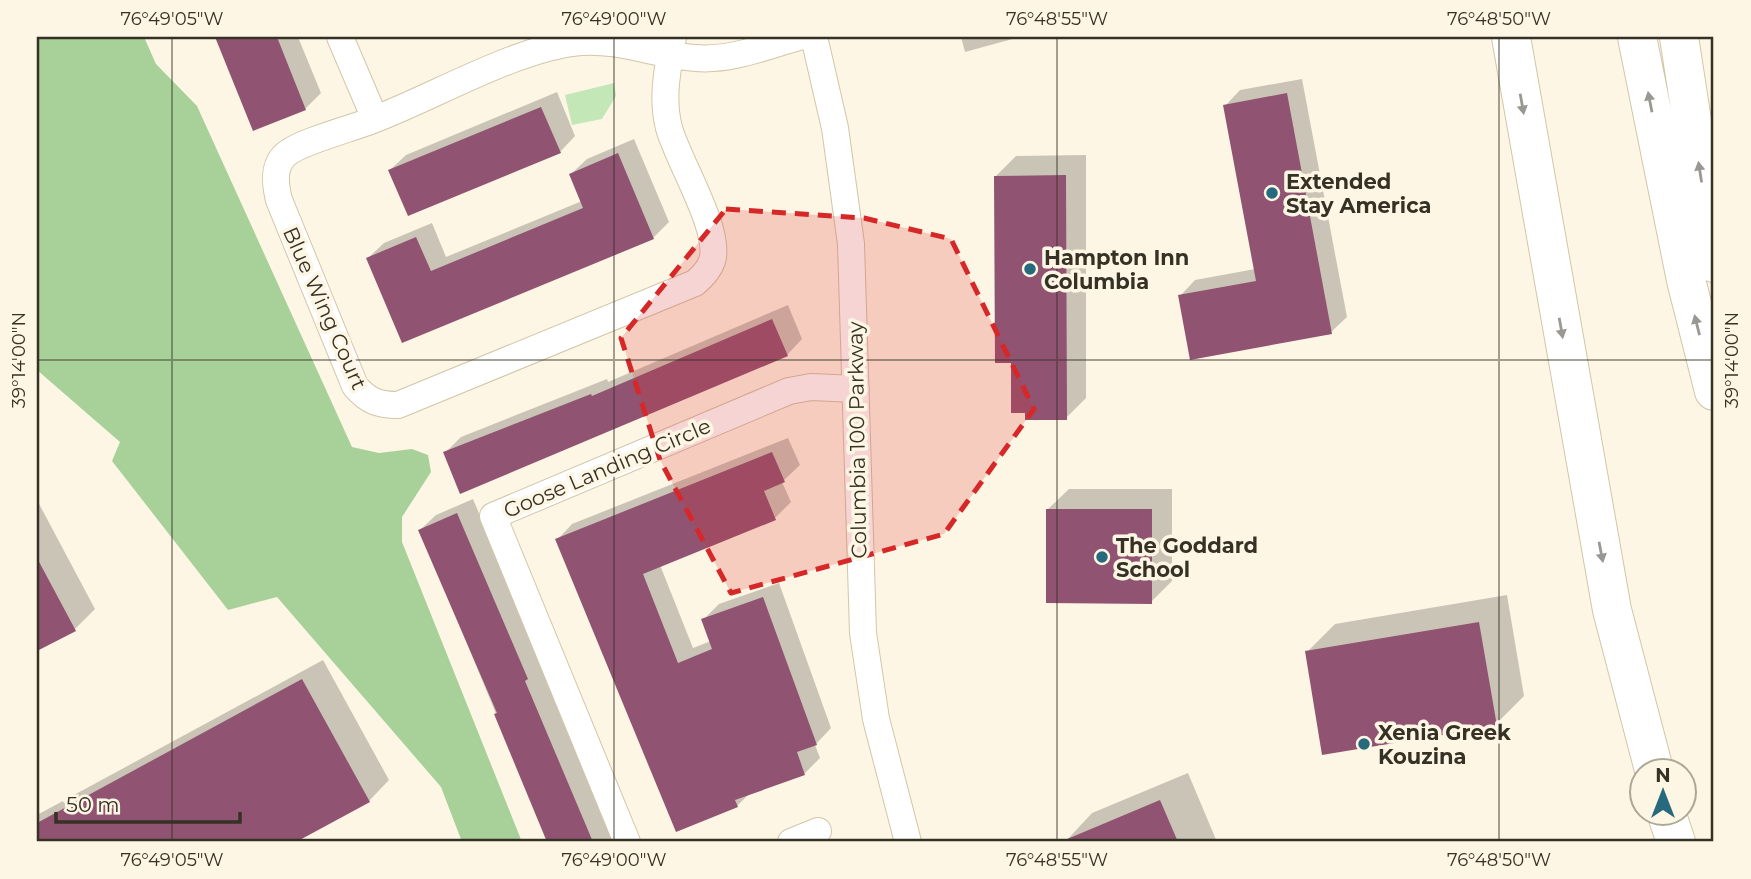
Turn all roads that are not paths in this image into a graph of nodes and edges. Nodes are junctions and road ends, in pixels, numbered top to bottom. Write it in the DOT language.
graph roads {
  1 [pos="340,37"];
  2 [pos="799,37"];
  3 [pos="814,37"];
  4 [pos="1511,37"];
  5 [pos="1637,37"];
  6 [pos="1679,37"];
  7 [pos="671,45"];
  8 [pos="375,120"];
  9 [pos="1714,263"];
  10 [pos="856,389"];
  11 [pos="1714,391"];
  12 [pos="1650,756"];
  13 [pos="818,831"];
  14 [pos="627,842"];
  15 [pos="791,842"];
  16 [pos="908,842"];
  1 -- 8 [label="street"];
  2 -- 7 [label="street, Blue Wing Court"];
  3 -- 10 [label="street, Columbia 100 Parkway"];
  4 -- 12 [label="highway, one-way"];
  11 -- 5 [label="highway, one-way"];
  9 -- 6 [label="highway, one-way"];
  7 -- 8 [label="street, Blue Wing Court"];
  7 -- 8 [label="street, Blue Wing Court"];
  10 -- 14 [label="street, Goose Landing Circle"];
  10 -- 16 [label="street, Columbia 100 Parkway"];
  13 -- 15 [label="street"];
}
